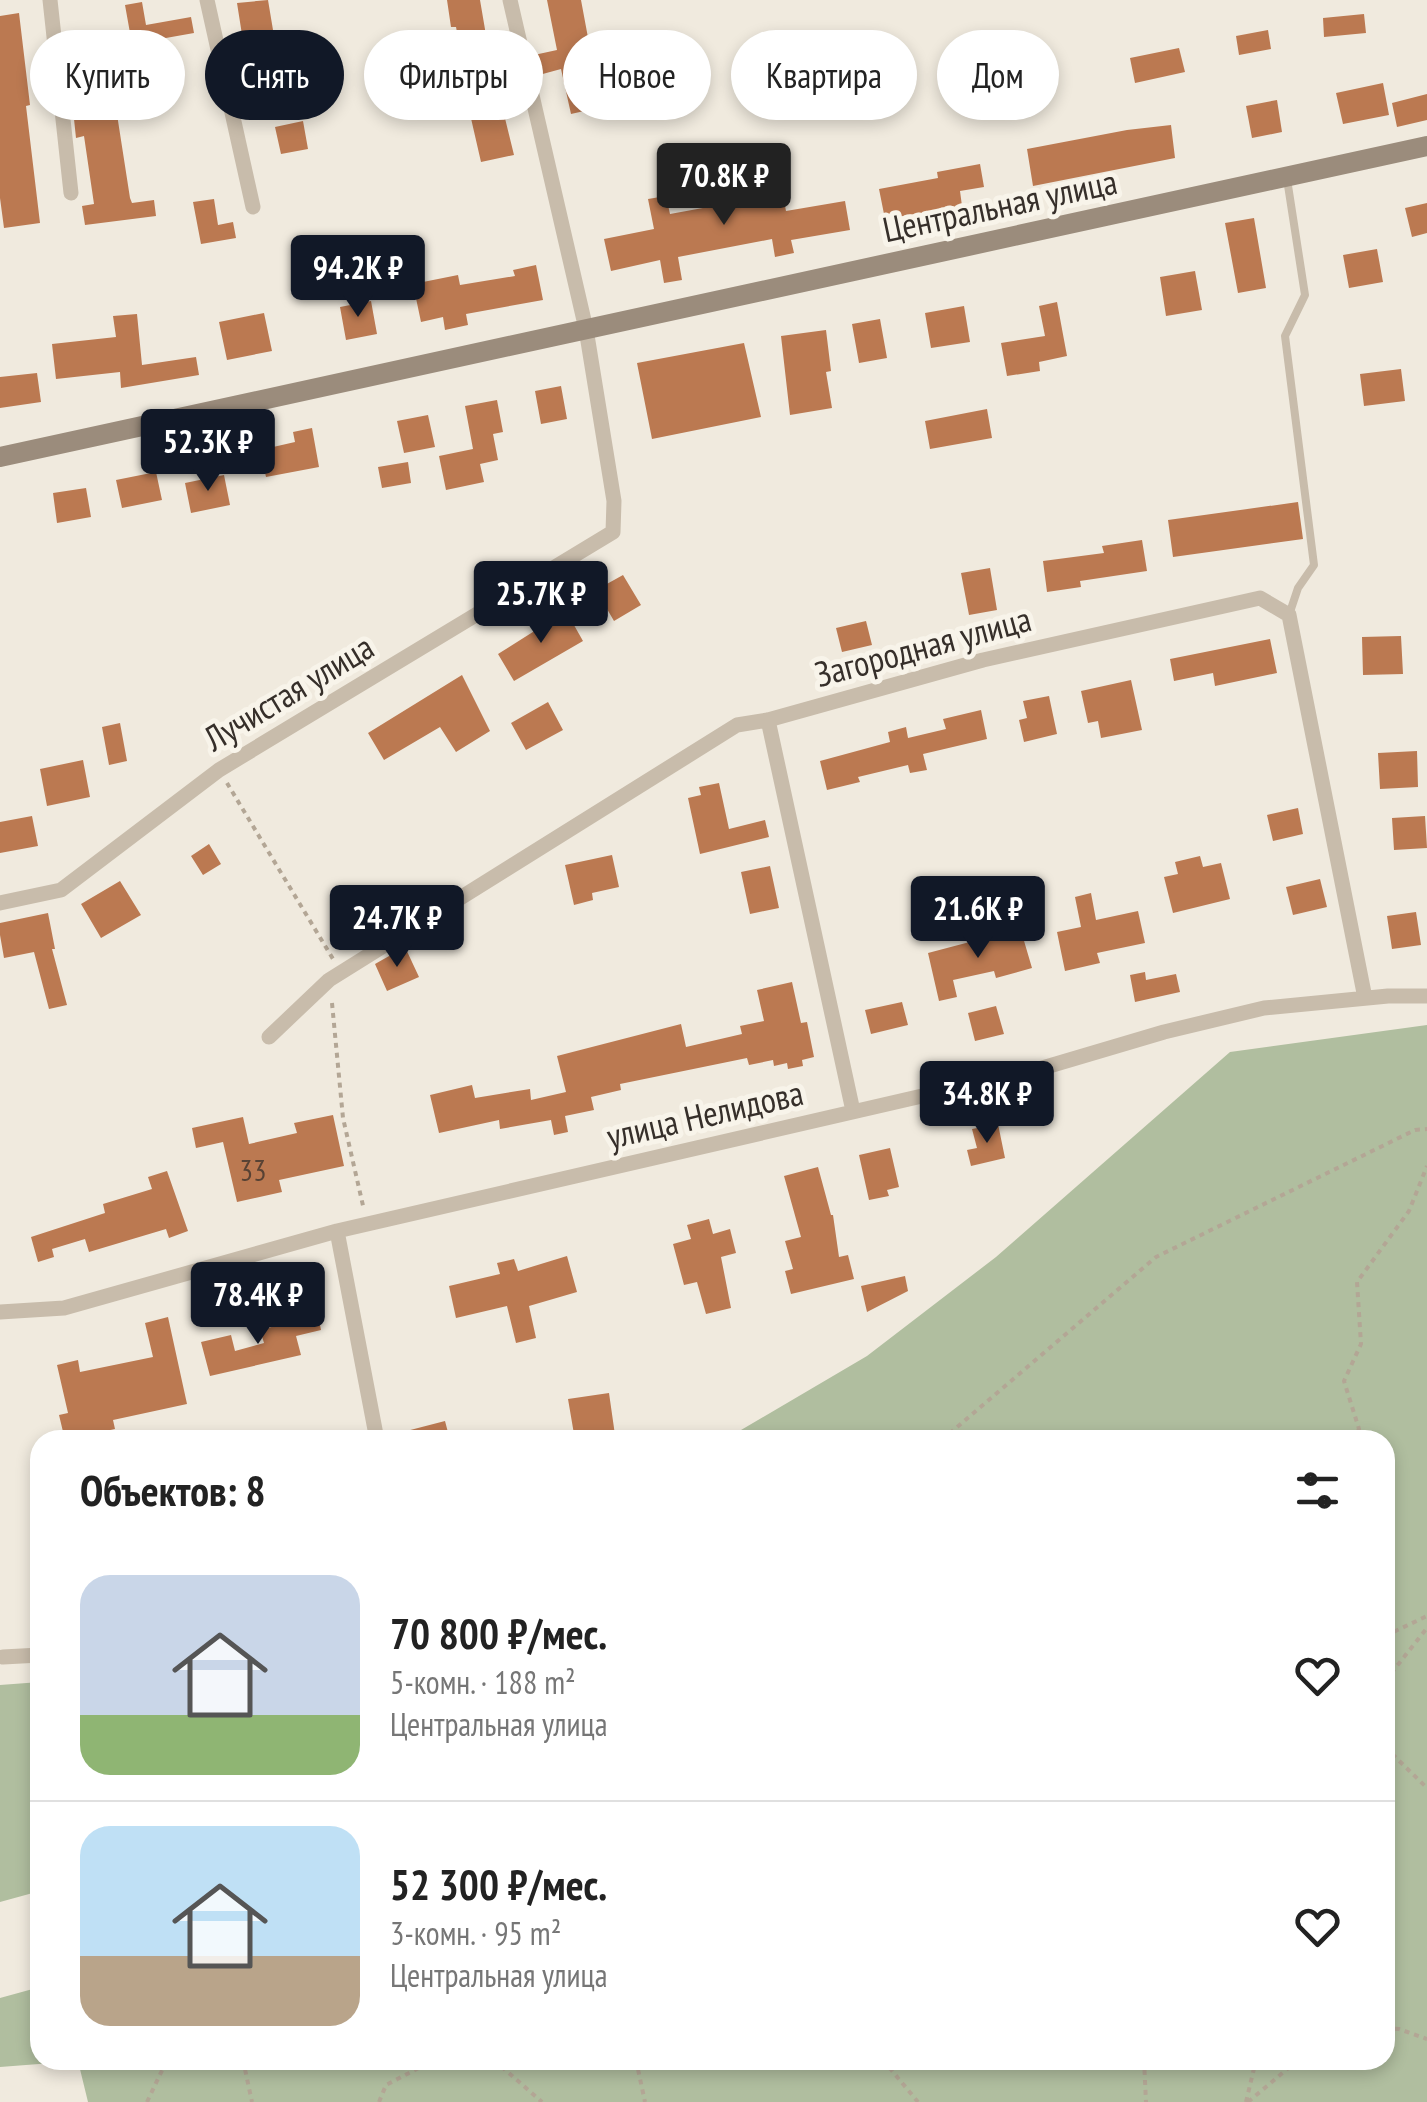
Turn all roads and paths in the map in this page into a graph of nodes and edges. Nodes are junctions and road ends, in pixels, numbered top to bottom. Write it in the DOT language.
graph roads {
  1 [pos="50,0"];
  2 [pos="207,0"];
  3 [pos="510,0"];
  4 [pos="1427,146"];
  5 [pos="1287,177"];
  6 [pos="71,193"];
  7 [pos="253,207"];
  8 [pos="586,328"];
  9 [pos="0,457"];
  10 [pos="1290,616"];
  11 [pos="768,720"];
  12 [pos="0,903"];
  13 [pos="1427,996"];
  14 [pos="1365,998"];
  15 [pos="269,1037"];
  16 [pos="853,1110"];
  17 [pos="1427,1129"];
  18 [pos="1427,1166"];
  19 [pos="337,1232"];
  20 [pos="0,1312"];
  21 [pos="375,1430"];
  22 [pos="954,1430"];
  23 [pos="1359,1430"];
  24 [pos="1427,1616"];
  25 [pos="1427,1628"];
  26 [pos="1395,1631"];
  27 [pos="30,1656"];
  28 [pos="3,1657"];
  29 [pos="1395,1668"];
  30 [pos="1395,1757"];
  31 [pos="1427,1788"];
  32 [pos="1395,2029"];
  33 [pos="1427,2038"];
  34 [pos="162,2070"];
  35 [pos="246,2070"];
  36 [pos="415,2070"];
  37 [pos="505,2070"];
  38 [pos="638,2070"];
  39 [pos="891,2070"];
  40 [pos="1144,2070"];
  41 [pos="1254,2070"];
  42 [pos="1286,2070"];
  43 [pos="147,2102"];
  44 [pos="252,2102"];
  45 [pos="379,2102"];
  46 [pos="542,2102"];
  47 [pos="645,2102"];
  48 [pos="918,2102"];
  49 [pos="1146,2102"];
  50 [pos="1247,2102"];
  1 -- 6 [label="street"];
  2 -- 7 [label="street"];
  3 -- 8 [label="street"];
  4 -- 5 [label="street, Центральная улица"];
  5 -- 8 [label="street, Центральная улица"];
  5 -- 10 [label="lane"];
  8 -- 9 [label="street, Центральная улица"];
  8 -- 12 [label="street, Лучистая улица"];
  10 -- 11 [label="street, Загородная улица"];
  10 -- 14 [label="street"];
  11 -- 15 [label="street, Загородная улица"];
  11 -- 16 [label="street"];
  13 -- 14 [label="street, улица Нелидова"];
  14 -- 16 [label="street, улица Нелидова"];
  16 -- 19 [label="street, улица Нелидова"];
  17 -- 22 [label="path"];
  18 -- 23 [label="path"];
  19 -- 20 [label="street, улица Нелидова"];
  19 -- 21 [label="street"];
  24 -- 26 [label="path"];
  25 -- 29 [label="path"];
  27 -- 28 [label="street"];
  30 -- 31 [label="path"];
  32 -- 33 [label="path"];
  34 -- 43 [label="path"];
  35 -- 44 [label="path"];
  36 -- 45 [label="path"];
  37 -- 46 [label="path"];
  38 -- 47 [label="path"];
  39 -- 48 [label="path"];
  40 -- 49 [label="path"];
  41 -- 50 [label="path"];
  42 -- 50 [label="path"];
}
